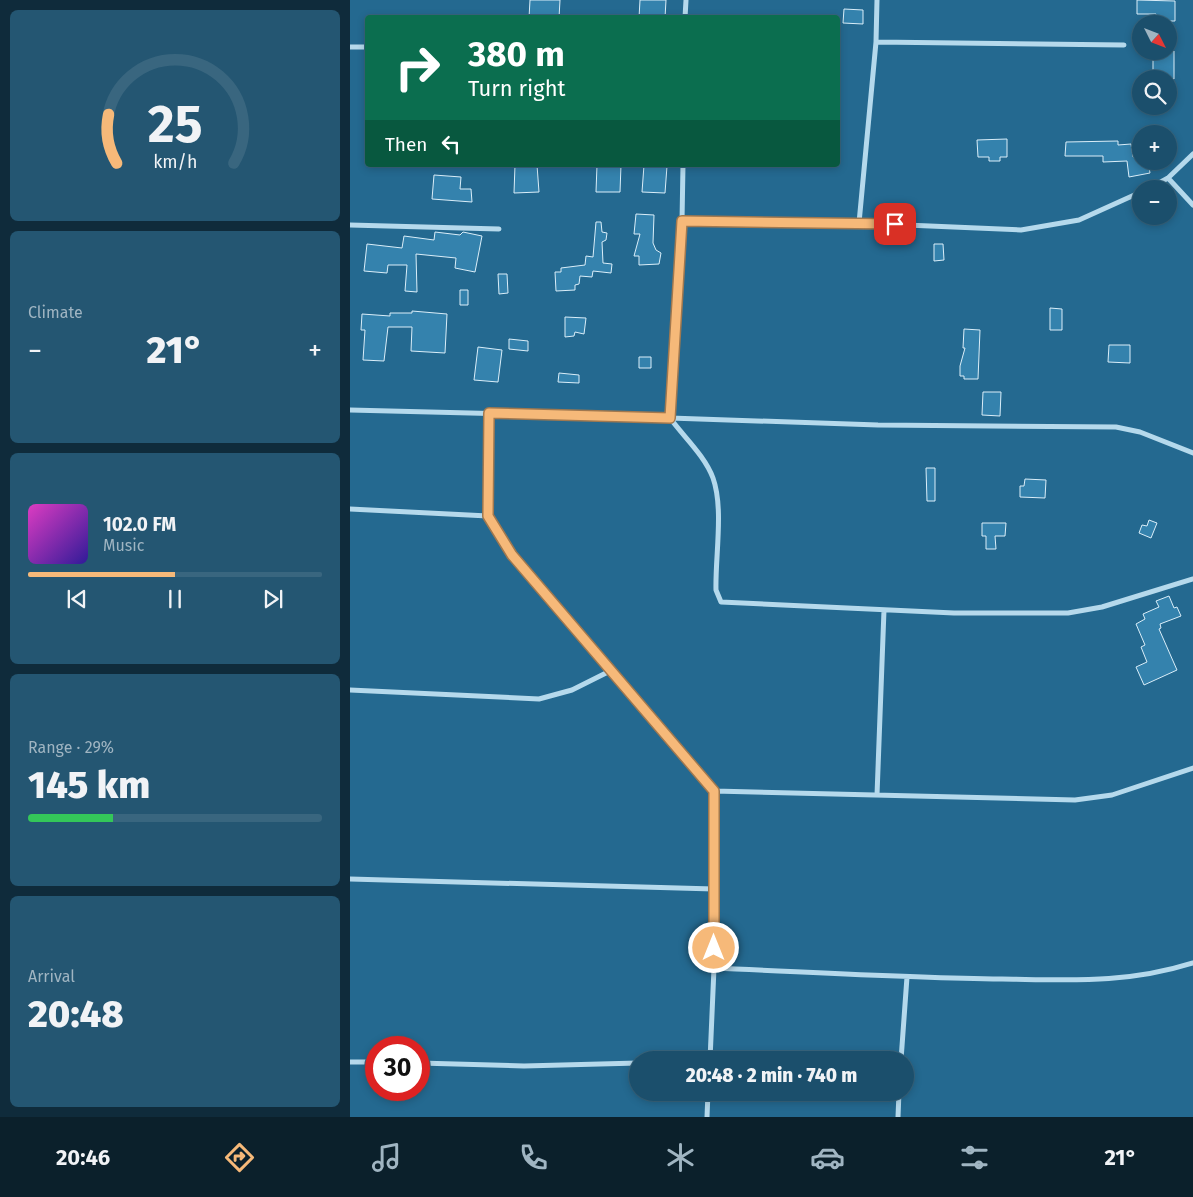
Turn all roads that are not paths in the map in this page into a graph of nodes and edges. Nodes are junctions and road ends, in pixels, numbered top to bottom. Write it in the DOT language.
graph roads {
  1 [pos="686,0"];
  2 [pos="877,0"];
  3 [pos="686,15"];
  4 [pos="876,42"];
  5 [pos="1124,45"];
  6 [pos="350,47"];
  7 [pos="365,47"];
  8 [pos="1193,154"];
  9 [pos="683,167"];
  10 [pos="1168,178"];
  11 [pos="1164,180"];
  12 [pos="1132,196"];
  13 [pos="1193,205"];
  14 [pos="682,221"];
  15 [pos="859,223"];
  16 [pos="350,225"];
  17 [pos="499,229"];
  18 [pos="350,410"];
  19 [pos="489,413"];
  20 [pos="670,418"];
  21 [pos="1193,453"];
  22 [pos="350,509"];
  23 [pos="488,516"];
  24 [pos="1193,579"];
  25 [pos="884,610"];
  26 [pos="610,670"];
  27 [pos="350,690"];
  28 [pos="1193,768"];
  29 [pos="714,791"];
  30 [pos="876,795"];
  31 [pos="350,879"];
  32 [pos="714,889"];
  33 [pos="1193,963"];
  34 [pos="714,968"];
  35 [pos="907,977"];
  36 [pos="710,1051"];
  37 [pos="902,1051"];
  38 [pos="350,1062"];
  39 [pos="365,1062"];
  40 [pos="430,1063"];
  41 [pos="629,1063"];
  42 [pos="708,1101"];
  43 [pos="899,1101"];
  44 [pos="707,1117"];
  45 [pos="898,1117"];
  1 -- 3 [label="street"];
  2 -- 4 [label="street"];
  4 -- 5 [label="street"];
  4 -- 15 [label="street"];
  6 -- 7 [label="street"];
  8 -- 10 [label="street"];
  9 -- 14 [label="street"];
  10 -- 11 [label="street"];
  10 -- 13 [label="street"];
  12 -- 15 [label="street"];
  14 -- 15 [label="street"];
  14 -- 20 [label="street"];
  16 -- 17 [label="street"];
  18 -- 19 [label="street"];
  19 -- 20 [label="street"];
  19 -- 23 [label="street"];
  20 -- 21 [label="street"];
  20 -- 25 [label="street"];
  22 -- 23 [label="street"];
  23 -- 26 [label="street"];
  24 -- 25 [label="street"];
  25 -- 30 [label="street"];
  26 -- 27 [label="street"];
  26 -- 29 [label="street"];
  28 -- 30 [label="street"];
  29 -- 30 [label="street"];
  29 -- 32 [label="street"];
  31 -- 32 [label="street"];
  32 -- 34 [label="street"];
  33 -- 35 [label="street"];
  34 -- 35 [label="street"];
  34 -- 36 [label="street"];
  35 -- 37 [label="street"];
  38 -- 39 [label="street"];
  40 -- 41 [label="street"];
  42 -- 44 [label="street"];
  43 -- 45 [label="street"];
}
